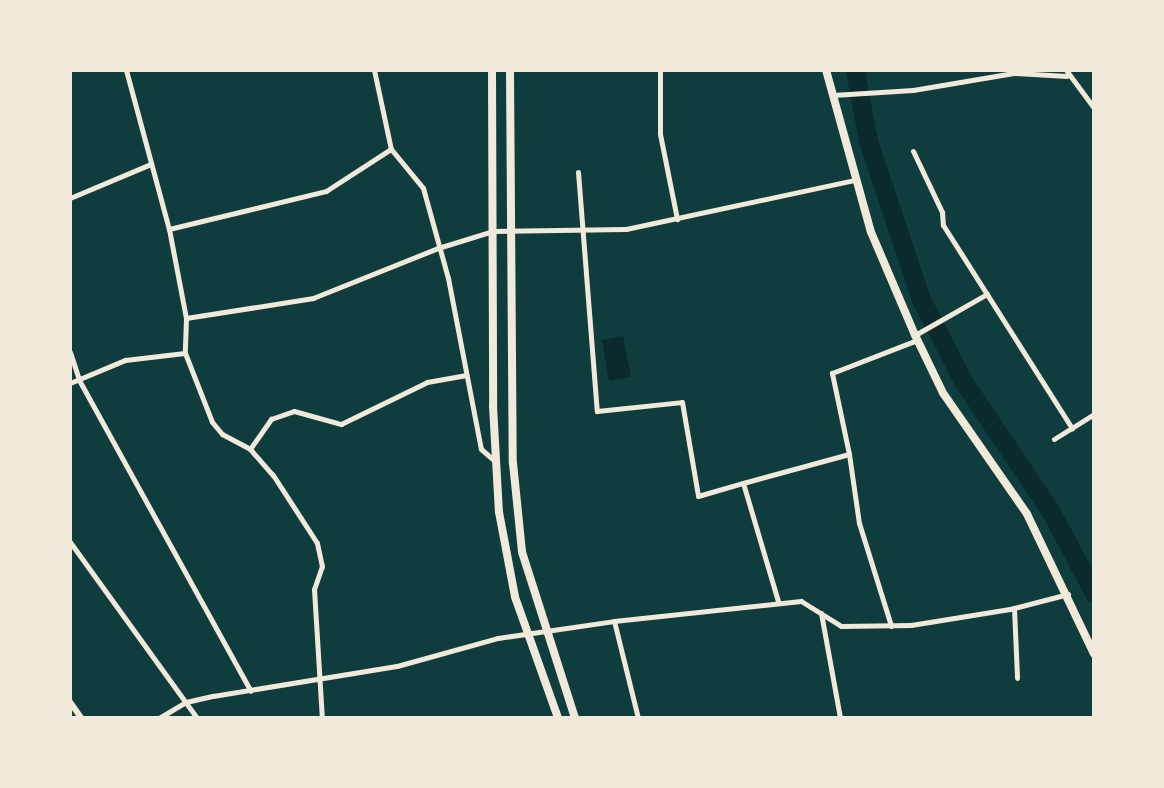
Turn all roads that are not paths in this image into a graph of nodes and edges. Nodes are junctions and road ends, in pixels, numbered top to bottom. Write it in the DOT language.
graph roads {
  1 [pos="126,70"];
  2 [pos="374,70"];
  3 [pos="492,70"];
  4 [pos="510,70"];
  5 [pos="660,70"];
  6 [pos="826,70"];
  7 [pos="1066,73"];
  8 [pos="833,95"];
  9 [pos="1094,108"];
  10 [pos="391,149"];
  11 [pos="913,151"];
  12 [pos="151,164"];
  13 [pos="578,172"];
  14 [pos="854,180"];
  15 [pos="70,198"];
  16 [pos="677,219"];
  17 [pos="511,228"];
  18 [pos="169,229"];
  19 [pos="584,230"];
  20 [pos="494,231"];
  21 [pos="438,248"];
  22 [pos="988,294"];
  23 [pos="186,318"];
  24 [pos="916,337"];
  25 [pos="70,352"];
  26 [pos="186,353"];
  27 [pos="466,375"];
  28 [pos="79,380"];
  29 [pos="70,383"];
  30 [pos="1094,414"];
  31 [pos="1072,428"];
  32 [pos="1055,439"];
  33 [pos="250,449"];
  34 [pos="849,454"];
  35 [pos="495,461"];
  36 [pos="743,483"];
  37 [pos="70,542"];
  38 [pos="1068,594"];
  39 [pos="778,601"];
  40 [pos="1013,608"];
  41 [pos="821,613"];
  42 [pos="614,621"];
  43 [pos="891,626"];
  44 [pos="545,631"];
  45 [pos="527,634"];
  46 [pos="1094,654"];
  47 [pos="1017,678"];
  48 [pos="320,679"];
  49 [pos="251,691"];
  50 [pos="70,702"];
  51 [pos="186,702"];
  52 [pos="81,718"];
  53 [pos="159,718"];
  54 [pos="197,718"];
  55 [pos="323,718"];
  56 [pos="558,718"];
  57 [pos="575,718"];
  58 [pos="638,718"];
  59 [pos="840,718"];
  1 -- 12 [label="street"];
  2 -- 10 [label="street"];
  3 -- 20 [label="main road"];
  4 -- 17 [label="main road"];
  5 -- 16 [label="street"];
  6 -- 8 [label="main road"];
  7 -- 8 [label="street"];
  7 -- 9 [label="street"];
  8 -- 14 [label="main road"];
  10 -- 18 [label="street"];
  10 -- 21 [label="street"];
  11 -- 22 [label="street"];
  12 -- 15 [label="street"];
  12 -- 18 [label="street"];
  13 -- 19 [label="street"];
  14 -- 16 [label="street"];
  14 -- 24 [label="main road"];
  16 -- 19 [label="street"];
  17 -- 19 [label="street"];
  17 -- 20 [label="street"];
  17 -- 44 [label="main road"];
  18 -- 23 [label="street"];
  19 -- 36 [label="street"];
  20 -- 21 [label="street"];
  20 -- 35 [label="main road"];
  21 -- 23 [label="street"];
  21 -- 27 [label="street"];
  22 -- 24 [label="street"];
  22 -- 31 [label="street"];
  23 -- 26 [label="street"];
  24 -- 34 [label="street"];
  24 -- 38 [label="main road"];
  25 -- 28 [label="street"];
  26 -- 28 [label="street"];
  26 -- 33 [label="street"];
  27 -- 33 [label="street"];
  27 -- 35 [label="street"];
  28 -- 29 [label="street"];
  28 -- 49 [label="street"];
  30 -- 31 [label="street"];
  31 -- 32 [label="street"];
  33 -- 48 [label="street"];
  34 -- 36 [label="street"];
  34 -- 43 [label="street"];
  35 -- 45 [label="main road"];
  36 -- 39 [label="street"];
  37 -- 51 [label="street"];
  38 -- 40 [label="street"];
  38 -- 46 [label="main road"];
  39 -- 41 [label="street"];
  39 -- 42 [label="street"];
  40 -- 43 [label="street"];
  40 -- 47 [label="street"];
  41 -- 43 [label="street"];
  41 -- 59 [label="street"];
  42 -- 44 [label="street"];
  42 -- 58 [label="street"];
  44 -- 45 [label="street"];
  44 -- 57 [label="main road"];
  45 -- 48 [label="street"];
  45 -- 56 [label="main road"];
  48 -- 49 [label="street"];
  48 -- 55 [label="street"];
  49 -- 51 [label="street"];
  50 -- 52 [label="street"];
  51 -- 53 [label="street"];
  51 -- 54 [label="street"];
}
